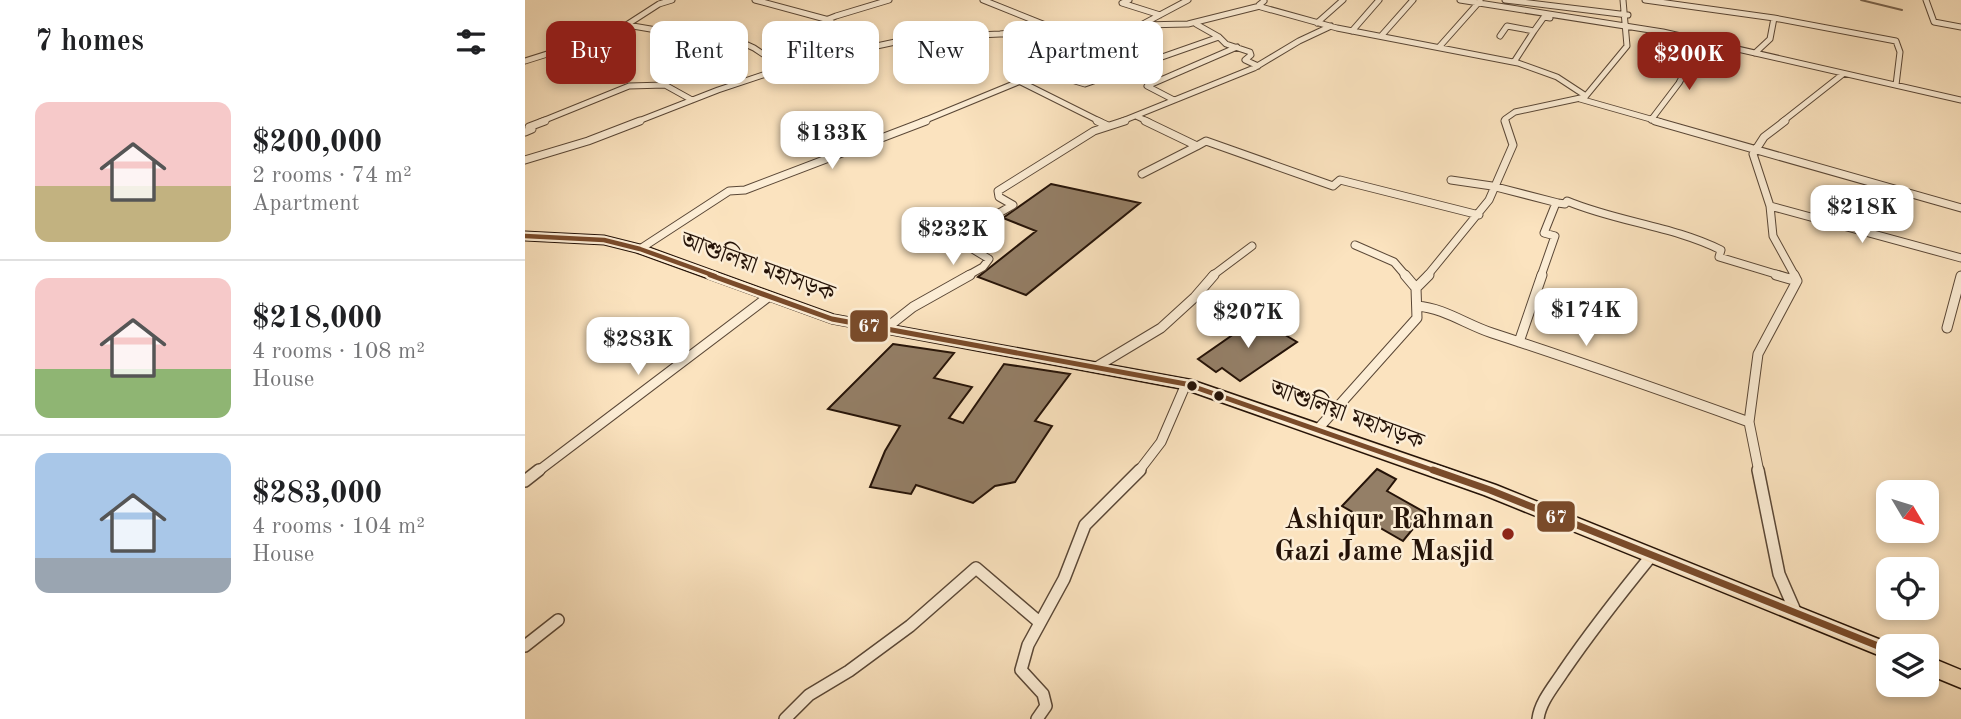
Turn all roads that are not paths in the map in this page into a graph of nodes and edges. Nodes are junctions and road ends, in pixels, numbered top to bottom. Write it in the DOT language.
graph roads {
  1 [pos="672,0"];
  2 [pos="755,0"];
  3 [pos="889,0"];
  4 [pos="983,0"];
  5 [pos="1129,0"];
  6 [pos="1188,0"];
  7 [pos="1343,0"];
  8 [pos="1379,0"];
  9 [pos="1413,0"];
  10 [pos="1460,0"];
  11 [pos="1505,0"];
  12 [pos="1623,0"];
  13 [pos="1645,0"];
  14 [pos="1926,0"];
  15 [pos="1262,2"];
  16 [pos="1479,2"];
  17 [pos="1160,15"];
  18 [pos="1628,15"];
  19 [pos="1775,18"];
  20 [pos="828,19"];
  21 [pos="633,21"];
  22 [pos="823,21"];
  23 [pos="830,21"];
  24 [pos="1037,21"];
  25 [pos="1149,21"];
  26 [pos="1317,23"];
  27 [pos="1196,24"];
  28 [pos="1163,25"];
  29 [pos="1331,26"];
  30 [pos="636,27"];
  31 [pos="1626,27"];
  32 [pos="1961,27"];
  33 [pos="1352,30"];
  34 [pos="1534,31"];
  35 [pos="1003,34"];
  36 [pos="1382,35"];
  37 [pos="1500,36"];
  38 [pos="1219,37"];
  39 [pos="879,45"];
  40 [pos="1440,46"];
  41 [pos="1237,47"];
  42 [pos="762,53"];
  43 [pos="1695,53"];
  44 [pos="1755,53"];
  45 [pos="546,55"];
  46 [pos="1163,57"];
  47 [pos="525,61"];
  48 [pos="1514,62"];
  49 [pos="1258,66"];
  50 [pos="1843,74"];
  51 [pos="762,76"];
  52 [pos="1012,84"];
  53 [pos="1025,84"];
  54 [pos="1896,85"];
  55 [pos="1583,97"];
  56 [pos="692,100"];
  57 [pos="1174,100"];
  58 [pos="1961,100"];
  59 [pos="1136,116"];
  60 [pos="1651,120"];
  61 [pos="1108,126"];
  62 [pos="525,132"];
  63 [pos="1196,146"];
  64 [pos="1755,148"];
  65 [pos="525,160"];
  66 [pos="1142,174"];
  67 [pos="1451,180"];
  68 [pos="1492,187"];
  69 [pos="1556,203"];
  70 [pos="1770,206"];
  71 [pos="1961,208"];
  72 [pos="1479,215"];
  73 [pos="525,236"];
  74 [pos="1355,245"];
  75 [pos="1252,246"];
  76 [pos="640,249"];
  77 [pos="1961,258"];
  78 [pos="1961,276"];
  79 [pos="1797,281"];
  80 [pos="1416,288"];
  81 [pos="768,297"];
  82 [pos="1417,306"];
  83 [pos="1947,328"];
  84 [pos="885,329"];
  85 [pos="1520,342"];
  86 [pos="1096,367"];
  87 [pos="1186,384"];
  88 [pos="1749,422"];
  89 [pos="1317,430"];
  90 [pos="525,481"];
  91 [pos="1652,555"];
  92 [pos="1796,613"];
  93 [pos="558,620"];
  94 [pos="1038,621"];
  95 [pos="1876,645"];
  96 [pos="525,646"];
  97 [pos="1939,670"];
  98 [pos="1961,679"];
  99 [pos="785,719"];
  100 [pos="1037,719"];
  101 [pos="1538,719"];
  1 -- 21 [label="street"];
  2 -- 20 [label="street"];
  3 -- 20 [label="street"];
  4 -- 24 [label="street"];
  5 -- 17 [label="street"];
  6 -- 17 [label="street"];
  7 -- 26 [label="street"];
  8 -- 33 [label="street"];
  9 -- 36 [label="street"];
  10 -- 16 [label="street"];
  11 -- 18 [label="street"];
  12 -- 18 [label="street"];
  13 -- 19 [label="street"];
  14 -- 32 [label="street"];
  15 -- 26 [label="street"];
  15 -- 27 [label="street"];
  16 -- 31 [label="street"];
  16 -- 40 [label="street"];
  17 -- 25 [label="street"];
  18 -- 31 [label="street"];
  19 -- 44 [label="street"];
  19 -- 54 [label="street"];
  20 -- 22 [label="street"];
  20 -- 23 [label="street"];
  26 -- 29 [label="street"];
  27 -- 28 [label="street"];
  27 -- 38 [label="street"];
  29 -- 33 [label="street"];
  29 -- 49 [label="street"];
  30 -- 42 [label="street"];
  31 -- 34 [label="street"];
  31 -- 44 [label="street"];
  31 -- 55 [label="street"];
  33 -- 36 [label="street"];
  34 -- 37 [label="street"];
  34 -- 48 [label="street"];
  35 -- 39 [label="street"];
  36 -- 40 [label="street"];
  38 -- 41 [label="street"];
  38 -- 46 [label="street"];
  40 -- 48 [label="street"];
  41 -- 49 [label="street"];
  41 -- 57 [label="street"];
  43 -- 60 [label="street"];
  44 -- 50 [label="street"];
  45 -- 47 [label="street"];
  48 -- 55 [label="street"];
  49 -- 57 [label="street"];
  50 -- 54 [label="street"];
  50 -- 64 [label="street"];
  51 -- 56 [label="street"];
  52 -- 76 [label="street"];
  53 -- 61 [label="street"];
  54 -- 58 [label="street"];
  55 -- 60 [label="street"];
  55 -- 68 [label="street"];
  56 -- 62 [label="street"];
  56 -- 65 [label="street"];
  57 -- 59 [label="street"];
  59 -- 61 [label="street"];
  59 -- 63 [label="street"];
  60 -- 64 [label="street"];
  61 -- 84 [label="street"];
  63 -- 66 [label="street"];
  63 -- 72 [label="street"];
  64 -- 70 [label="street"];
  64 -- 71 [label="street"];
  67 -- 68 [label="street"];
  68 -- 69 [label="street"];
  68 -- 72 [label="street"];
  69 -- 79 [label="street"];
  69 -- 85 [label="street"];
  70 -- 77 [label="street"];
  70 -- 79 [label="street"];
  72 -- 80 [label="street"];
  73 -- 76 [label="highway, আশুলিয়া মহাসড়ক"];
  74 -- 80 [label="street"];
  75 -- 86 [label="street"];
  76 -- 81 [label="highway, আশুলিয়া মহাসড়ক"];
  78 -- 83 [label="street"];
  79 -- 88 [label="street"];
  80 -- 82 [label="street"];
  81 -- 84 [label="highway, আশুলিয়া মহাসড়ক"];
  81 -- 90 [label="street"];
  82 -- 85 [label="street"];
  82 -- 89 [label="street"];
  84 -- 86 [label="highway, আশুলিয়া মহাসড়ক"];
  85 -- 88 [label="street"];
  86 -- 87 [label="highway, আশুলিয়া মহাসড়ক"];
  87 -- 89 [label="highway, আশুলিয়া মহাসড়ক"];
  87 -- 94 [label="street"];
  88 -- 92 [label="street"];
  89 -- 91 [label="highway, আশুলিয়া মহাসড়ক"];
  91 -- 92 [label="highway, আশুলিয়া মহাসড়ক"];
  91 -- 101 [label="street"];
  92 -- 95 [label="highway, আশুলিয়া মহাসড়ক"];
  93 -- 96 [label="street"];
  94 -- 99 [label="street"];
  94 -- 100 [label="street"];
  97 -- 98 [label="highway"];
}
